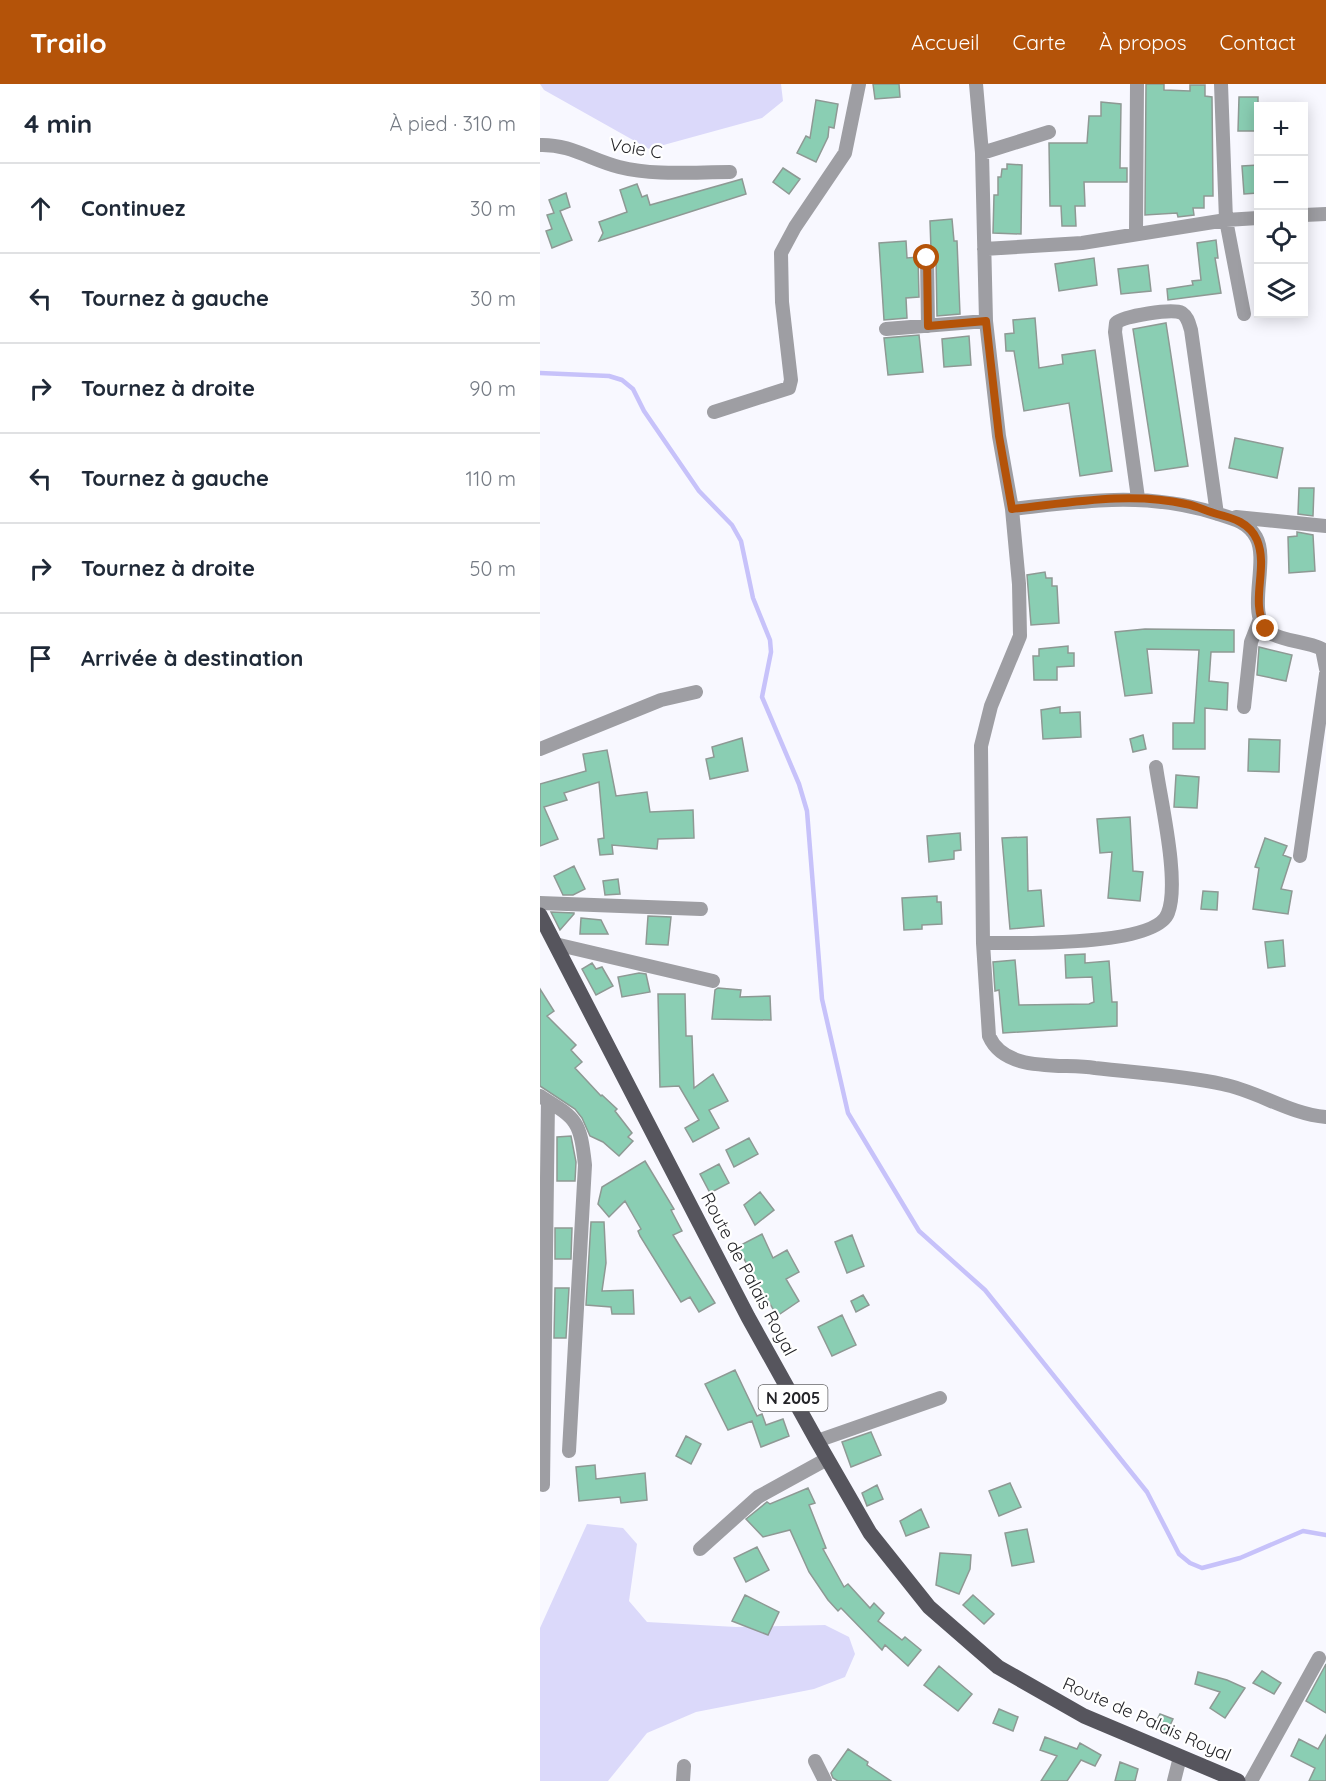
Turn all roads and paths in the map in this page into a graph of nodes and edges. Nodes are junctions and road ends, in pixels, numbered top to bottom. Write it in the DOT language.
graph roads {
  1 [pos="858,84"];
  2 [pos="976,84"];
  3 [pos="1137,84"];
  4 [pos="1221,84"];
  5 [pos="1049,132"];
  6 [pos="540,146"];
  7 [pos="982,153"];
  8 [pos="730,172"];
  9 [pos="1326,214"];
  10 [pos="1308,215"];
  11 [pos="1254,218"];
  12 [pos="1226,220"];
  13 [pos="1136,232"];
  14 [pos="984,249"];
  15 [pos="927,258"];
  16 [pos="1244,314"];
  17 [pos="986,321"];
  18 [pos="928,326"];
  19 [pos="886,329"];
  20 [pos="714,412"];
  21 [pos="1138,498"];
  22 [pos="1012,509"];
  23 [pos="1223,515"];
  24 [pos="1326,526"];
  25 [pos="1260,619"];
  26 [pos="1319,647"];
  27 [pos="1326,669"];
  28 [pos="1326,674"];
  29 [pos="696,692"];
  30 [pos="1244,707"];
  31 [pos="540,749"];
  32 [pos="1156,767"];
  33 [pos="1300,856"];
  34 [pos="540,903"];
  35 [pos="701,909"];
  36 [pos="540,915"];
  37 [pos="983,943"];
  38 [pos="555,944"];
  39 [pos="713,981"];
  40 [pos="544,1098"];
  41 [pos="1326,1117"];
  42 [pos="939,1398"];
  43 [pos="817,1441"];
  44 [pos="569,1451"];
  45 [pos="827,1459"];
  46 [pos="543,1485"];
  47 [pos="700,1549"];
  48 [pos="1319,1658"];
  49 [pos="1180,1757"];
  50 [pos="814,1761"];
  51 [pos="684,1766"];
  52 [pos="683,1781"];
  53 [pos="825,1781"];
  54 [pos="1174,1781"];
  55 [pos="1238,1781"];
  56 [pos="1251,1781"];
  1 -- 20 [label="street"];
  2 -- 7 [label="street"];
  3 -- 13 [label="street"];
  4 -- 12 [label="street"];
  5 -- 7 [label="street"];
  6 -- 8 [label="street, Voie C"];
  7 -- 14 [label="street"];
  9 -- 10 [label="street"];
  11 -- 12 [label="street"];
  12 -- 13 [label="street"];
  12 -- 16 [label="street"];
  13 -- 14 [label="street"];
  14 -- 17 [label="street"];
  15 -- 18 [label="street"];
  17 -- 18 [label="street"];
  17 -- 22 [label="street"];
  18 -- 19 [label="street"];
  21 -- 22 [label="street"];
  21 -- 23 [label="street"];
  21 -- 23 [label="street"];
  22 -- 37 [label="street"];
  23 -- 24 [label="street"];
  23 -- 25 [label="street"];
  25 -- 26 [label="street"];
  25 -- 30 [label="street"];
  26 -- 27 [label="street"];
  28 -- 33 [label="street"];
  29 -- 31 [label="street"];
  32 -- 37 [label="street"];
  34 -- 35 [label="street"];
  36 -- 38 [label="main road, Route de Palais Royal / N 2005"];
  37 -- 41 [label="street"];
  38 -- 39 [label="street"];
  38 -- 43 [label="main road, Route de Palais Royal / N 2005"];
  40 -- 44 [label="street"];
  40 -- 46 [label="street"];
  42 -- 43 [label="street"];
  43 -- 45 [label="main road, Route de Palais Royal / N 2005"];
  45 -- 47 [label="street"];
  45 -- 49 [label="main road, Route de Palais Royal / N 2005"];
  48 -- 56 [label="street"];
  49 -- 54 [label="street"];
  49 -- 55 [label="main road, Route de Palais Royal / N 2005"];
  50 -- 53 [label="street"];
  51 -- 52 [label="street"];
}
